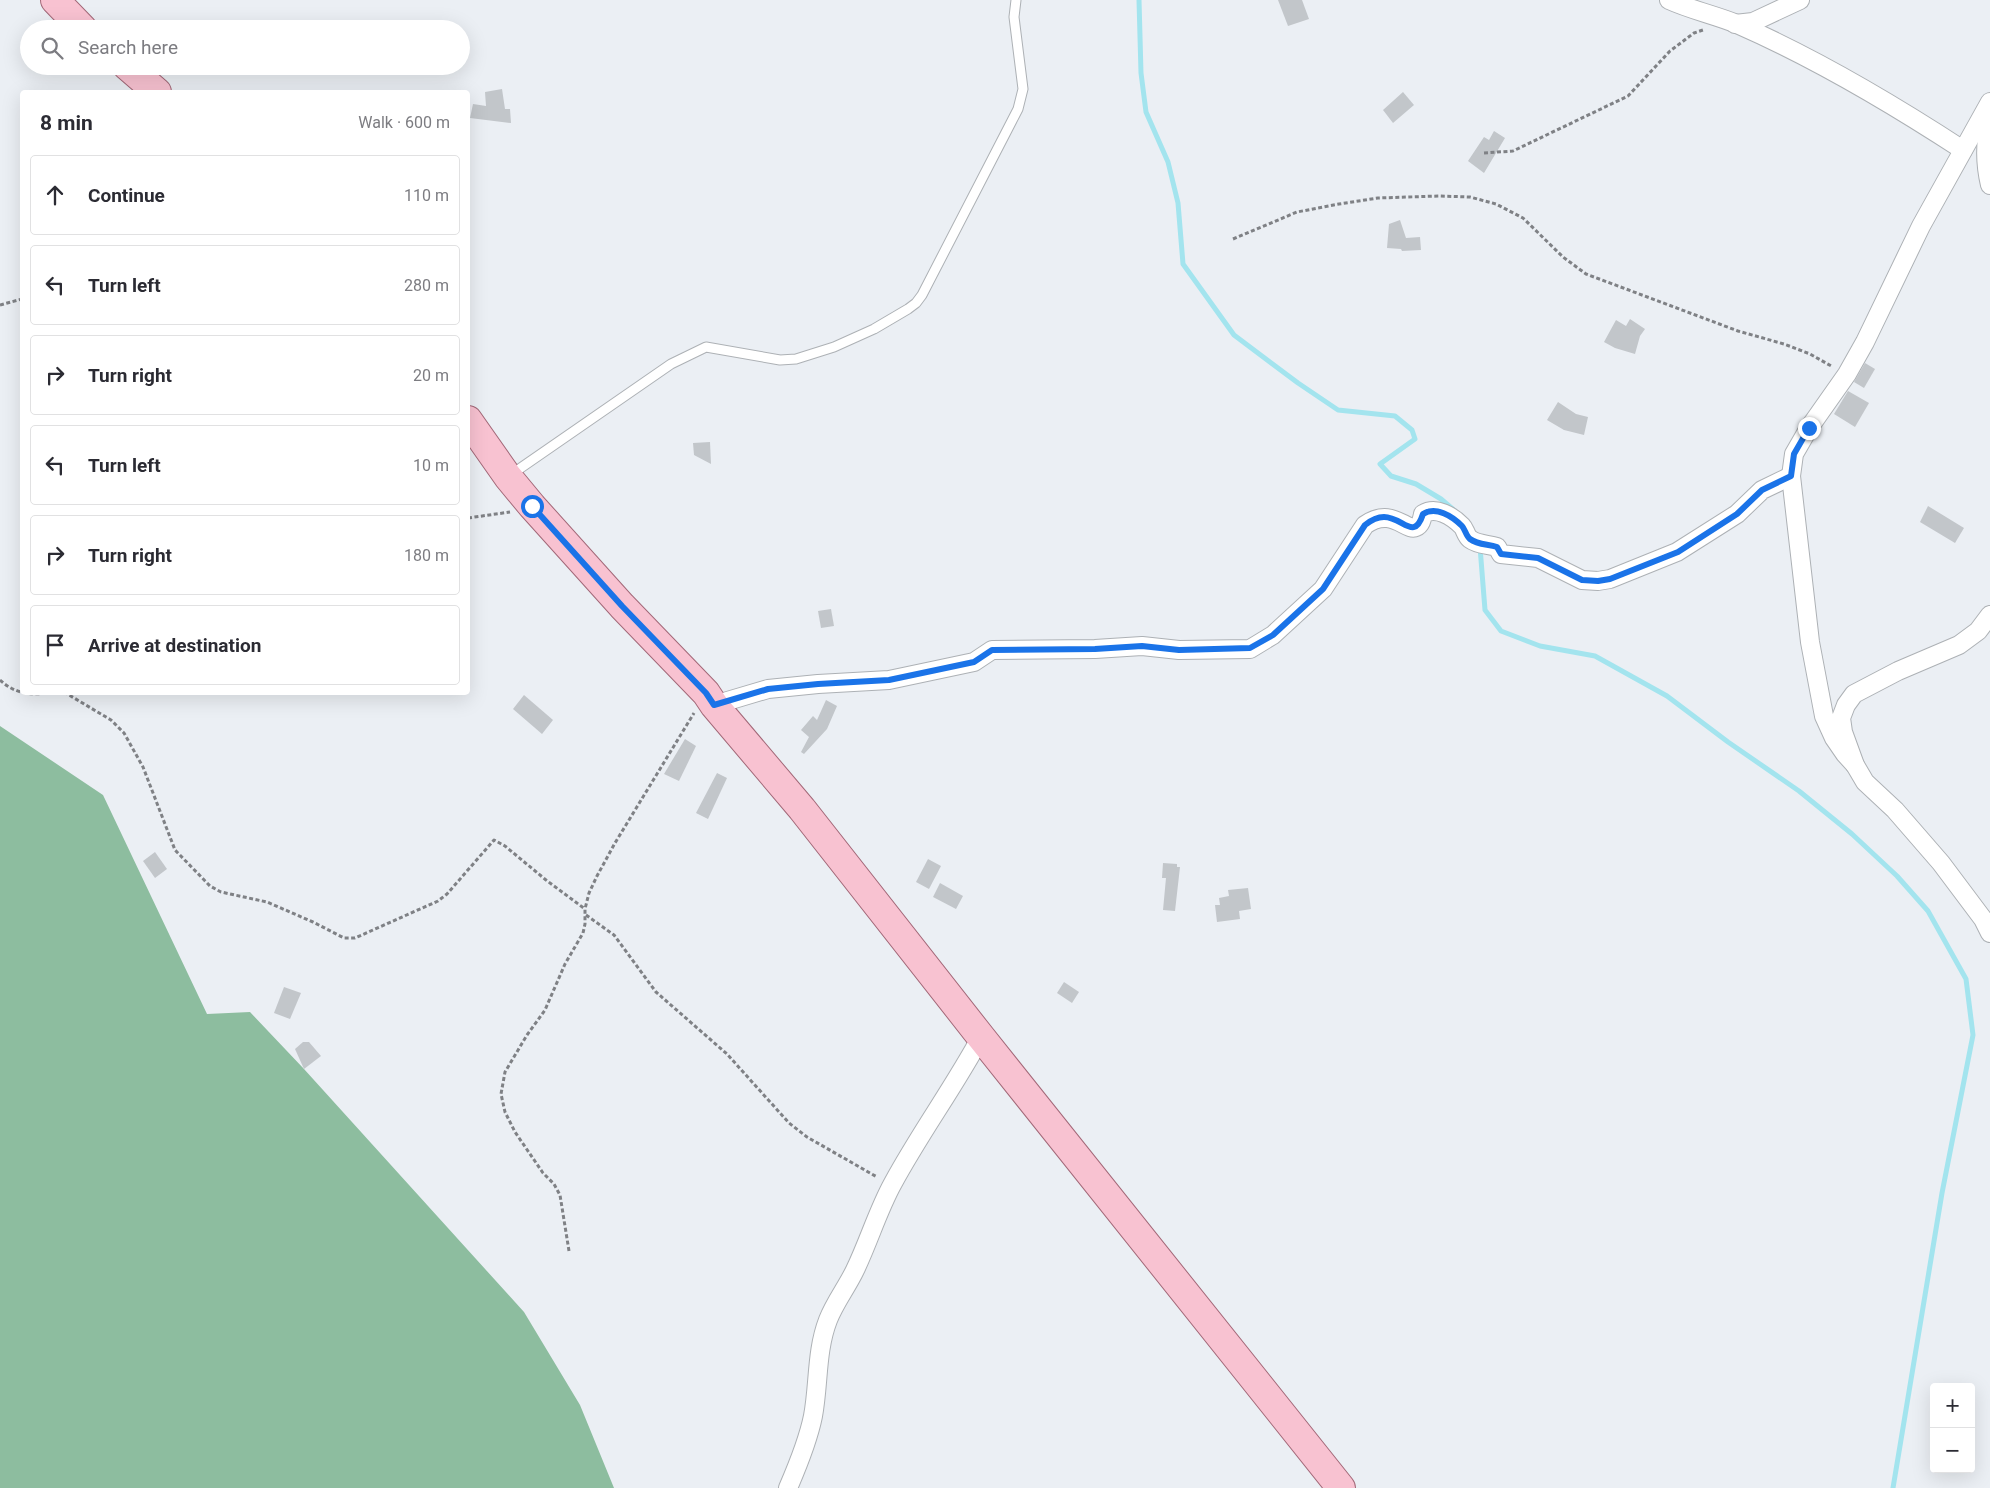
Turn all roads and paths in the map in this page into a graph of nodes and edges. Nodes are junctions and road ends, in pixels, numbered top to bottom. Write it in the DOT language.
graph roads {
  1 [pos="55,0"];
  2 [pos="1016,0"];
  3 [pos="1669,0"];
  4 [pos="1800,0"];
  5 [pos="1780,4"];
  6 [pos="74,20"];
  7 [pos="1735,24"];
  8 [pos="137,75"];
  9 [pos="155,90"];
  10 [pos="1990,102"];
  11 [pos="1990,122"];
  12 [pos="1964,150"];
  13 [pos="1484,153"];
  14 [pos="1990,185"];
  15 [pos="1233,239"];
  16 [pos="20,299"];
  17 [pos="0,304"];
  18 [pos="1847,374"];
  19 [pos="470,423"];
  20 [pos="1791,476"];
  21 [pos="508,477"];
  22 [pos="532,506"];
  23 [pos="470,518"];
  24 [pos="1990,615"];
  25 [pos="0,680"];
  26 [pos="20,692"];
  27 [pos="69,695"];
  28 [pos="710,699"];
  29 [pos="1855,765"];
  30 [pos="585,908"];
  31 [pos="586,915"];
  32 [pos="1990,933"];
  33 [pos="981,1037"];
  34 [pos="892,1184"];
  35 [pos="569,1251"];
  36 [pos="788,1488"];
  37 [pos="1341,1488"];
  1 -- 6 [label="main road"];
  2 -- 21 [label="lane"];
  3 -- 7 [label="street"];
  4 -- 5 [label="street"];
  5 -- 7 [label="street"];
  7 -- 12 [label="street"];
  7 -- 13 [label="path"];
  8 -- 9 [label="main road"];
  10 -- 12 [label="street"];
  11 -- 14 [label="street"];
  12 -- 18 [label="street"];
  15 -- 18 [label="path"];
  16 -- 17 [label="path"];
  18 -- 20 [label="street"];
  19 -- 21 [label="main road"];
  20 -- 28 [label="street"];
  20 -- 29 [label="street"];
  21 -- 22 [label="main road"];
  22 -- 23 [label="path"];
  22 -- 28 [label="main road"];
  24 -- 29 [label="street"];
  25 -- 26 [label="path"];
  27 -- 30 [label="path"];
  28 -- 30 [label="path"];
  28 -- 33 [label="main road"];
  29 -- 32 [label="street"];
  30 -- 31 [label="path"];
  31 -- 34 [label="path"];
  31 -- 35 [label="path"];
  33 -- 34 [label="street"];
  33 -- 37 [label="main road"];
  34 -- 36 [label="street"];
}
